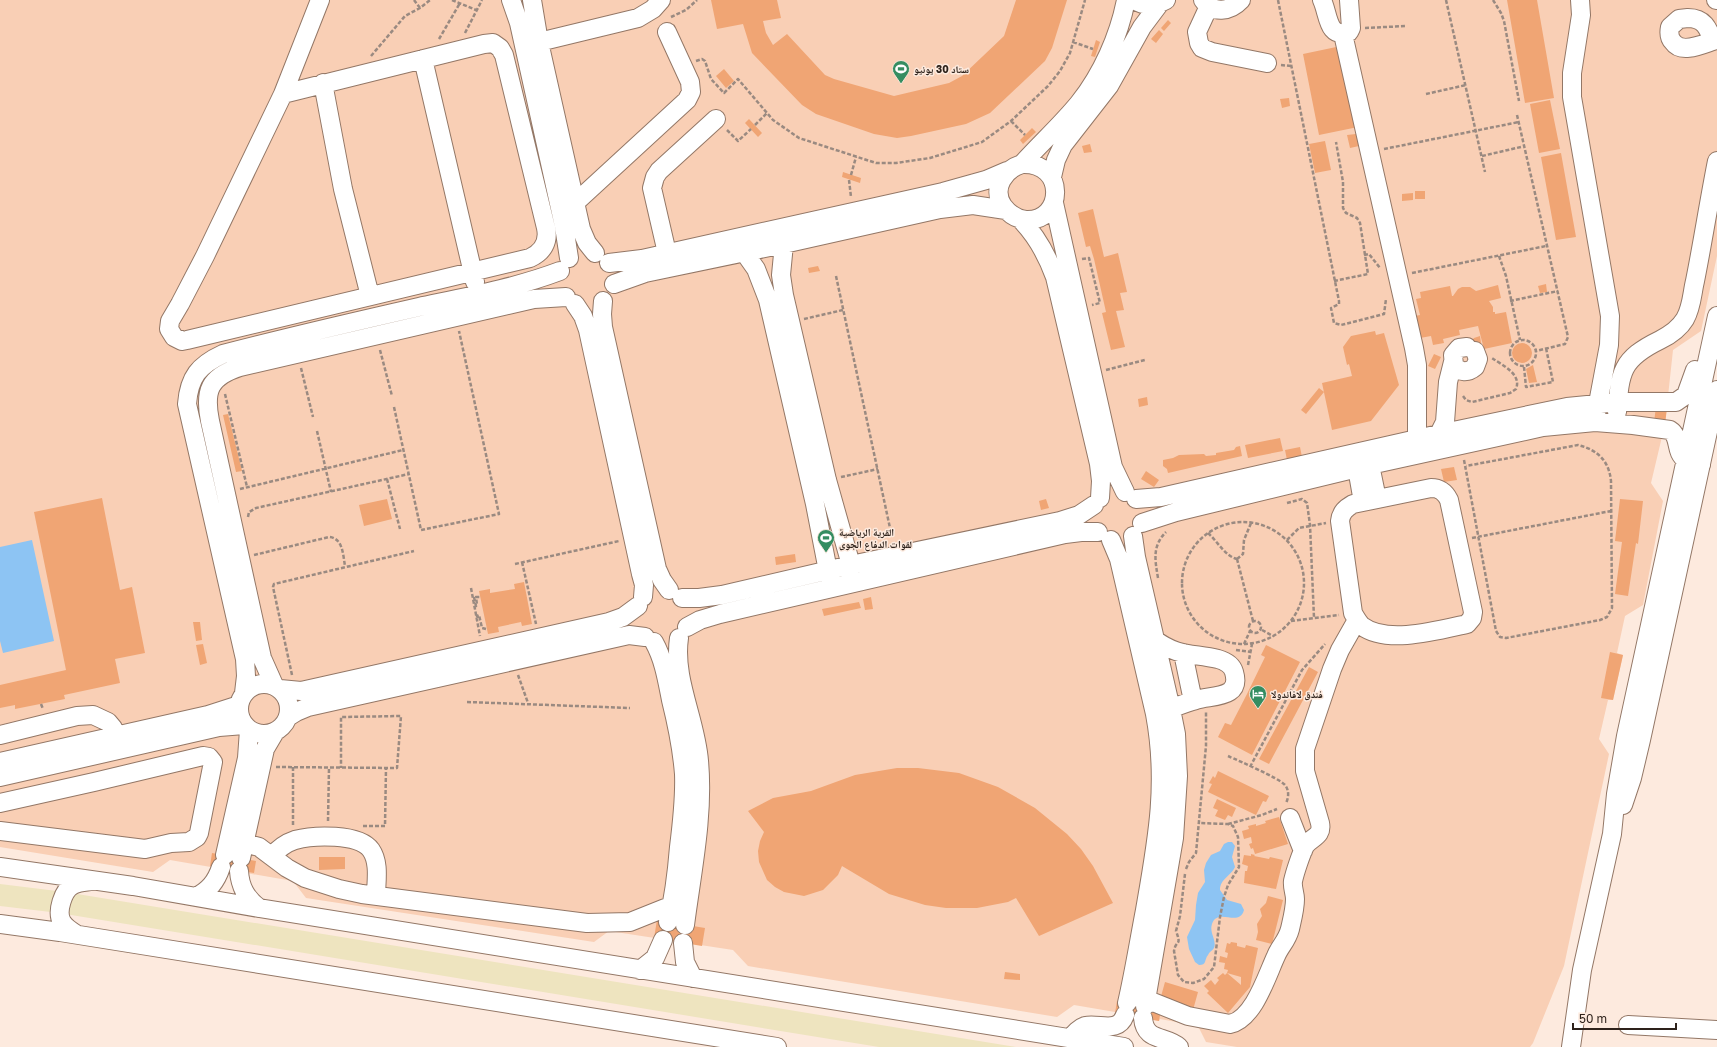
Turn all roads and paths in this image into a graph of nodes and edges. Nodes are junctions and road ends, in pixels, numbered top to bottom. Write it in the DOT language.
graph roads {
  1 [pos="320,0"];
  2 [pos="414,0"];
  3 [pos="430,0"];
  4 [pos="452,0"];
  5 [pos="482,0"];
  6 [pos="511,0"];
  7 [pos="532,0"];
  8 [pos="661,0"];
  9 [pos="1085,0"];
  10 [pos="1126,0"];
  11 [pos="1134,0"];
  12 [pos="1241,0"];
  13 [pos="1278,0"];
  14 [pos="1322,0"];
  15 [pos="1349,0"];
  16 [pos="1446,0"];
  17 [pos="1493,0"];
  18 [pos="1580,0"];
  19 [pos="1163,2"];
  20 [pos="1206,3"];
  21 [pos="460,4"];
  22 [pos="420,8"];
  23 [pos="476,10"];
  24 [pos="1406,26"];
  25 [pos="1347,31"];
  26 [pos="667,32"];
  27 [pos="469,35"];
  28 [pos="443,42"];
  29 [pos="539,42"];
  30 [pos="1073,42"];
  31 [pos="1093,49"];
  32 [pos="376,58"];
  33 [pos="423,59"];
  34 [pos="1267,63"];
  35 [pos="683,66"];
  36 [pos="323,83"];
  37 [pos="1466,85"];
  38 [pos="283,94"];
  39 [pos="1426,94"];
  40 [pos="1519,101"];
  41 [pos="767,113"];
  42 [pos="1517,115"];
  43 [pos="716,119"];
  44 [pos="1011,121"];
  45 [pos="1519,122"];
  46 [pos="755,125"];
  47 [pos="751,129"];
  48 [pos="1475,130"];
  49 [pos="1025,135"];
  50 [pos="1336,142"];
  51 [pos="1525,146"];
  52 [pos="1370,152"];
  53 [pos="1482,156"];
  54 [pos="856,157"];
  55 [pos="1717,161"];
  56 [pos="1015,167"];
  57 [pos="1485,172"];
  58 [pos="851,174"];
  59 [pos="1052,178"];
  60 [pos="1054,202"];
  61 [pos="567,205"];
  62 [pos="1013,215"];
  63 [pos="784,244"];
  64 [pos="1546,246"];
  65 [pos="744,252"];
  66 [pos="667,253"];
  67 [pos="1364,255"];
  68 [pos="1499,256"];
  69 [pos="602,258"];
  70 [pos="565,264"];
  71 [pos="472,271"];
  72 [pos="1389,273"];
  73 [pos="836,276"];
  74 [pos="1334,281"];
  75 [pos="614,284"];
  76 [pos="1558,292"];
  77 [pos="478,294"];
  78 [pos="370,296"];
  79 [pos="571,301"];
  80 [pos="1510,301"];
  81 [pos="603,302"];
  82 [pos="843,310"];
  83 [pos="302,312"];
  84 [pos="1384,314"];
  85 [pos="1717,316"];
  86 [pos="456,317"];
  87 [pos="790,322"];
  88 [pos="308,332"];
  89 [pos="377,336"];
  90 [pos="1520,340"];
  91 [pos="1546,348"];
  92 [pos="1536,351"];
  93 [pos="297,354"];
  94 [pos="1708,355"];
  95 [pos="1494,359"];
  96 [pos="1145,360"];
  97 [pos="1453,362"];
  98 [pos="1524,366"];
  99 [pos="1468,372"];
  100 [pos="1092,373"];
  101 [pos="220,374"];
  102 [pos="1456,386"];
  103 [pos="1717,390"];
  104 [pos="392,396"];
  105 [pos="1618,402"];
  106 [pos="1597,403"];
  107 [pos="394,407"];
  108 [pos="313,418"];
  109 [pos="1595,422"];
  110 [pos="1616,423"];
  111 [pos="1463,429"];
  112 [pos="316,431"];
  113 [pos="1439,434"];
  114 [pos="1418,447"];
  115 [pos="403,450"];
  116 [pos="1693,462"];
  117 [pos="1363,466"];
  118 [pos="325,469"];
  119 [pos="878,469"];
  120 [pos="409,474"];
  121 [pos="387,479"];
  122 [pos="827,480"];
  123 [pos="247,487"];
  124 [pos="226,492"];
  125 [pos="331,492"];
  126 [pos="1130,495"];
  127 [pos="1370,500"];
  128 [pos="1097,501"];
  129 [pos="1286,503"];
  130 [pos="1611,511"];
  131 [pos="248,520"];
  132 [pos="1340,521"];
  133 [pos="1251,523"];
  134 [pos="1310,525"];
  135 [pos="890,528"];
  136 [pos="400,529"];
  137 [pos="1137,529"];
  138 [pos="1169,530"];
  139 [pos="1208,533"];
  140 [pos="1104,536"];
  141 [pos="1478,537"];
  142 [pos="633,538"];
  143 [pos="1287,540"];
  144 [pos="1458,542"];
  145 [pos="254,548"];
  146 [pos="414,551"];
  147 [pos="248,556"];
  148 [pos="1238,559"];
  149 [pos="522,562"];
  150 [pos="514,564"];
  151 [pos="851,565"];
  152 [pos="345,566"];
  153 [pos="828,571"];
  154 [pos="1160,584"];
  155 [pos="844,585"];
  156 [pos="471,588"];
  157 [pos="675,594"];
  158 [pos="472,596"];
  159 [pos="480,597"];
  160 [pos="640,601"];
  161 [pos="1355,616"];
  162 [pos="1314,618"];
  163 [pos="1253,621"];
  164 [pos="1291,621"];
  165 [pos="486,629"];
  166 [pos="479,630"];
  167 [pos="1262,630"];
  168 [pos="1250,631"];
  169 [pos="683,632"];
  170 [pos="1273,636"];
  171 [pos="540,638"];
  172 [pos="649,639"];
  173 [pos="1154,639"];
  174 [pos="1330,639"];
  175 [pos="1244,644"];
  176 [pos="1228,649"];
  177 [pos="483,650"];
  178 [pos="1250,652"];
  179 [pos="1183,653"];
  180 [pos="516,670"];
  181 [pos="283,689"];
  182 [pos="242,699"];
  183 [pos="1199,699"];
  184 [pos="467,702"];
  185 [pos="528,703"];
  186 [pos="630,708"];
  187 [pos="1163,711"];
  188 [pos="288,717"];
  189 [pos="247,728"];
  190 [pos="275,732"];
  191 [pos="0,735"];
  192 [pos="119,742"];
  193 [pos="1228,756"];
  194 [pos="0,762"];
  195 [pos="262,767"];
  196 [pos="293,767"];
  197 [pos="1250,767"];
  198 [pos="329,768"];
  199 [pos="341,768"];
  200 [pos="386,768"];
  201 [pos="128,774"];
  202 [pos="0,777"];
  203 [pos="0,803"];
  204 [pos="1290,818"];
  205 [pos="1198,823"];
  206 [pos="1228,824"];
  207 [pos="300,826"];
  208 [pos="328,826"];
  209 [pos="356,826"];
  210 [pos="0,831"];
  211 [pos="1303,851"];
  212 [pos="233,856"];
  213 [pos="272,856"];
  214 [pos="0,867"];
  215 [pos="101,881"];
  216 [pos="376,896"];
  217 [pos="196,898"];
  218 [pos="258,908"];
  219 [pos="678,916"];
  220 [pos="0,924"];
  221 [pos="76,934"];
  222 [pos="663,940"];
  223 [pos="683,943"];
  224 [pos="640,970"];
  225 [pos="693,978"];
  226 [pos="1136,1006"];
  227 [pos="1628,1025"];
  228 [pos="1717,1030"];
  229 [pos="1071,1038"];
  230 [pos="778,1047"];
  231 [pos="1124,1047"];
  232 [pos="1178,1047"];
  233 [pos="1571,1047"];
  1 -- 38 [label="street"];
  2 -- 22 [label="path"];
  3 -- 22 [label="path"];
  4 -- 21 [label="path"];
  5 -- 23 [label="path"];
  6 -- 61 [label="street"];
  7 -- 29 [label="street"];
  8 -- 29 [label="street"];
  9 -- 30 [label="path"];
  10 -- 56 [label="street"];
  11 -- 19 [label="street"];
  12 -- 20 [label="street"];
  13 -- 74 [label="path"];
  14 -- 25 [label="street"];
  15 -- 25 [label="street"];
  16 -- 37 [label="path"];
  17 -- 40 [label="path"];
  18 -- 106 [label="street"];
  19 -- 59 [label="street"];
  20 -- 34 [label="street"];
  21 -- 23 [label="path"];
  21 -- 28 [label="path"];
  22 -- 32 [label="path"];
  23 -- 27 [label="path"];
  24 -- 25 [label="path"];
  25 -- 52 [label="street"];
  26 -- 35 [label="street"];
  29 -- 61 [label="street"];
  30 -- 31 [label="path"];
  30 -- 44 [label="path"];
  33 -- 36 [label="street"];
  33 -- 71 [label="street"];
  33 -- 71 [label="street"];
  35 -- 41 [label="path"];
  35 -- 61 [label="street"];
  36 -- 38 [label="street"];
  36 -- 78 [label="street"];
  37 -- 39 [label="path"];
  37 -- 48 [label="path"];
  38 -- 83 [label="street"];
  41 -- 46 [label="path"];
  41 -- 54 [label="path"];
  42 -- 45 [label="path"];
  43 -- 47 [label="path"];
  43 -- 66 [label="street"];
  44 -- 49 [label="path"];
  44 -- 54 [label="path"];
  45 -- 48 [label="path"];
  45 -- 51 [label="path"];
  48 -- 52 [label="path"];
  48 -- 53 [label="path"];
  50 -- 67 [label="path"];
  51 -- 53 [label="path"];
  51 -- 64 [label="path"];
  52 -- 72 [label="street"];
  53 -- 57 [label="path"];
  54 -- 58 [label="path"];
  55 -- 105 [label="street"];
  56 -- 59 [label="street"];
  56 -- 62 [label="street"];
  56 -- 66 [label="street"];
  59 -- 60 [label="street"];
  60 -- 62 [label="street"];
  60 -- 100 [label="street"];
  61 -- 69 [label="street"];
  61 -- 70 [label="street"];
  62 -- 63 [label="street"];
  62 -- 128 [label="street"];
  63 -- 65 [label="street"];
  63 -- 87 [label="street"];
  64 -- 68 [label="path"];
  64 -- 76 [label="path"];
  65 -- 75 [label="street"];
  65 -- 153 [label="street"];
  66 -- 69 [label="street"];
  67 -- 72 [label="path"];
  67 -- 74 [label="path"];
  68 -- 72 [label="path"];
  68 -- 80 [label="path"];
  69 -- 70 [label="street"];
  69 -- 75 [label="street"];
  70 -- 77 [label="street"];
  70 -- 79 [label="street"];
  71 -- 77 [label="street"];
  71 -- 78 [label="street"];
  72 -- 114 [label="street"];
  73 -- 82 [label="path"];
  74 -- 84 [label="path"];
  75 -- 81 [label="street"];
  76 -- 80 [label="path"];
  76 -- 91 [label="path"];
  77 -- 88 [label="street"];
  78 -- 83 [label="street"];
  79 -- 81 [label="street"];
  79 -- 86 [label="street"];
  79 -- 142 [label="street"];
  80 -- 90 [label="path"];
  81 -- 157 [label="street"];
  82 -- 87 [label="path"];
  82 -- 119 [label="path"];
  83 -- 88 [label="street"];
  85 -- 94 [label="street"];
  86 -- 89 [label="street"];
  86 -- 120 [label="path"];
  87 -- 122 [label="street"];
  88 -- 182 [label="street"];
  89 -- 93 [label="street"];
  89 -- 104 [label="path"];
  90 -- 92 [label="path"];
  90 -- 98 [label="path"];
  91 -- 92 [label="path"];
  91 -- 98 [label="path"];
  92 -- 98 [label="path"];
  93 -- 101 [label="street"];
  93 -- 108 [label="path"];
  94 -- 105 [label="street"];
  94 -- 116 [label="street"];
  95 -- 102 [label="path"];
  96 -- 100 [label="path"];
  97 -- 99 [label="street"];
  97 -- 99 [label="street"];
  97 -- 113 [label="street"];
  99 -- 102 [label="street"];
  100 -- 126 [label="street"];
  101 -- 123 [label="path"];
  101 -- 124 [label="street"];
  102 -- 111 [label="street"];
  103 -- 116 [label="street"];
  105 -- 106 [label="street"];
  105 -- 110 [label="street"];
  106 -- 109 [label="street"];
  106 -- 111 [label="street"];
  107 -- 115 [label="path"];
  109 -- 110 [label="street"];
  109 -- 114 [label="street"];
  110 -- 116 [label="street"];
  111 -- 113 [label="street"];
  112 -- 118 [label="path"];
  113 -- 114 [label="street"];
  114 -- 117 [label="street"];
  114 -- 126 [label="street"];
  115 -- 118 [label="path"];
  115 -- 120 [label="path"];
  116 -- 233 [label="street"];
  117 -- 127 [label="street"];
  117 -- 137 [label="street"];
  118 -- 123 [label="path"];
  118 -- 125 [label="path"];
  119 -- 122 [label="path"];
  119 -- 135 [label="path"];
  120 -- 121 [label="path"];
  121 -- 125 [label="path"];
  121 -- 136 [label="path"];
  122 -- 151 [label="street"];
  123 -- 124 [label="path"];
  124 -- 147 [label="street"];
  125 -- 131 [label="path"];
  126 -- 128 [label="street"];
  126 -- 137 [label="street"];
  127 -- 132 [label="street"];
  127 -- 144 [label="street"];
  128 -- 140 [label="street"];
  128 -- 151 [label="street"];
  129 -- 134 [label="path"];
  130 -- 141 [label="path"];
  130 -- 141 [label="path"];
  130 -- 141 [label="path"];
  132 -- 134 [label="path"];
  132 -- 161 [label="street"];
  133 -- 139 [label="path"];
  133 -- 143 [label="path"];
  133 -- 148 [label="path"];
  134 -- 143 [label="path"];
  134 -- 162 [label="path"];
  137 -- 140 [label="street"];
  137 -- 173 [label="street"];
  138 -- 154 [label="path"];
  139 -- 148 [label="path"];
  139 -- 175 [label="path"];
  140 -- 155 [label="street"];
  140 -- 187 [label="street"];
  141 -- 144 [label="path"];
  142 -- 149 [label="path"];
  142 -- 160 [label="street"];
  143 -- 164 [label="path"];
  144 -- 161 [label="street"];
  145 -- 147 [label="path"];
  146 -- 152 [label="path"];
  147 -- 152 [label="path"];
  147 -- 181 [label="street"];
  148 -- 163 [label="path"];
  149 -- 150 [label="path"];
  149 -- 171 [label="path"];
  151 -- 153 [label="street"];
  151 -- 155 [label="street"];
  152 -- 181 [label="path"];
  153 -- 155 [label="street"];
  153 -- 157 [label="street"];
  155 -- 169 [label="street"];
  156 -- 158 [label="path"];
  157 -- 160 [label="street"];
  157 -- 169 [label="street"];
  158 -- 159 [label="path"];
  158 -- 166 [label="path"];
  160 -- 171 [label="street"];
  160 -- 172 [label="street"];
  161 -- 162 [label="path"];
  161 -- 211 [label="street"];
  162 -- 164 [label="path"];
  163 -- 167 [label="path"];
  163 -- 168 [label="path"];
  164 -- 170 [label="path"];
  165 -- 166 [label="path"];
  166 -- 177 [label="path"];
  167 -- 168 [label="path"];
  167 -- 170 [label="path"];
  168 -- 175 [label="path"];
  169 -- 172 [label="street"];
  169 -- 219 [label="street"];
  170 -- 175 [label="path"];
  171 -- 177 [label="street"];
  172 -- 188 [label="street"];
  172 -- 219 [label="street"];
  173 -- 179 [label="street"];
  173 -- 187 [label="street"];
  174 -- 197 [label="path"];
  176 -- 178 [label="path"];
  177 -- 181 [label="street"];
  179 -- 183 [label="street"];
  179 -- 183 [label="street"];
  180 -- 185 [label="path"];
  181 -- 182 [label="street"];
  181 -- 188 [label="street"];
  182 -- 189 [label="street"];
  182 -- 192 [label="street"];
  183 -- 187 [label="street"];
  183 -- 205 [label="path"];
  184 -- 185 [label="path"];
  185 -- 186 [label="path"];
  187 -- 226 [label="street"];
  188 -- 190 [label="street"];
  189 -- 190 [label="street"];
  189 -- 192 [label="street"];
  189 -- 212 [label="street"];
  190 -- 195 [label="street"];
  191 -- 192 [label="street"];
  192 -- 194 [label="street"];
  192 -- 201 [label="street"];
  192 -- 202 [label="street"];
  193 -- 197 [label="path"];
  195 -- 196 [label="path"];
  195 -- 212 [label="street"];
  196 -- 198 [label="path"];
  196 -- 207 [label="path"];
  197 -- 206 [label="path"];
  198 -- 199 [label="path"];
  198 -- 208 [label="path"];
  199 -- 200 [label="path"];
  199 -- 200 [label="path"];
  200 -- 209 [label="path"];
  201 -- 203 [label="street"];
  201 -- 210 [label="street"];
  204 -- 211 [label="street"];
  205 -- 206 [label="path"];
  205 -- 206 [label="path"];
  211 -- 226 [label="street"];
  212 -- 213 [label="street"];
  212 -- 217 [label="street"];
  212 -- 218 [label="street"];
  213 -- 216 [label="street"];
  213 -- 216 [label="street"];
  214 -- 215 [label="street"];
  215 -- 217 [label="street"];
  215 -- 221 [label="street"];
  216 -- 219 [label="street"];
  217 -- 218 [label="street"];
  218 -- 224 [label="street"];
  220 -- 221 [label="street"];
  221 -- 230 [label="street"];
  222 -- 224 [label="street"];
  223 -- 225 [label="street"];
  224 -- 225 [label="street"];
  225 -- 229 [label="street"];
  226 -- 229 [label="street"];
  226 -- 232 [label="street"];
  227 -- 228 [label="street"];
  229 -- 231 [label="street"];
}
